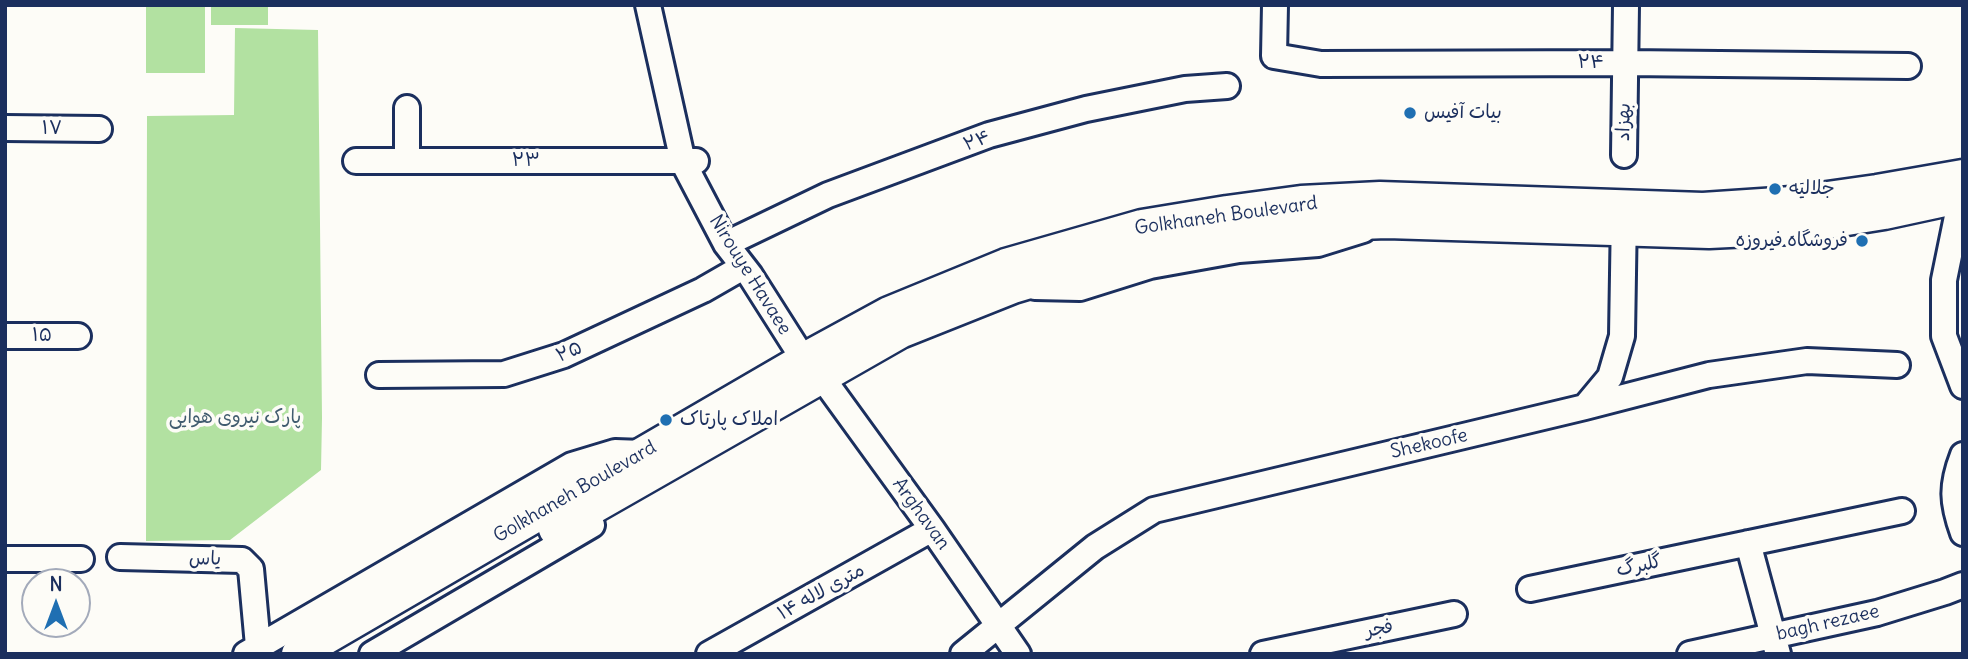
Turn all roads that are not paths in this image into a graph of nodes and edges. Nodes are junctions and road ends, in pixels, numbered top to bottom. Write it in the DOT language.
graph roads {
  1 [pos="648,5"];
  2 [pos="665,5"];
  3 [pos="1275,5"];
  4 [pos="1626,5"];
  5 [pos="1626,63"];
  6 [pos="1908,66"];
  7 [pos="1227,86"];
  8 [pos="407,108"];
  9 [pos="5,128"];
  10 [pos="99,129"];
  11 [pos="1624,155"];
  12 [pos="407,161"];
  13 [pos="356,162"];
  14 [pos="690,162"];
  15 [pos="1962,189"];
  16 [pos="1624,219"];
  17 [pos="733,241"];
  18 [pos="743,267"];
  19 [pos="1953,312"];
  20 [pos="5,336"];
  21 [pos="78,336"];
  22 [pos="812,364"];
  23 [pos="1897,365"];
  24 [pos="379,375"];
  25 [pos="1963,386"];
  26 [pos="1585,407"];
  27 [pos="1963,455"];
  28 [pos="653,459"];
  29 [pos="1902,511"];
  30 [pos="932,529"];
  31 [pos="1963,533"];
  32 [pos="1748,543"];
  33 [pos="120,557"];
  34 [pos="5,559"];
  35 [pos="81,559"];
  36 [pos="1963,584"];
  37 [pos="1530,589"];
  38 [pos="1454,614"];
  39 [pos="997,624"];
  40 [pos="1776,645"];
  41 [pos="1303,649"];
  42 [pos="252,650"];
  43 [pos="1696,653"];
  44 [pos="298,654"];
  45 [pos="338,654"];
  46 [pos="372,654"];
  47 [pos="709,654"];
  48 [pos="963,654"];
  49 [pos="1018,654"];
  50 [pos="1263,654"];
  1 -- 14 [label="street, Nirouye Havaee"];
  2 -- 14 [label="street, Nirouye Havaee"];
  3 -- 5 [label="street, ۲۴"];
  4 -- 5 [label="street, بهزاد"];
  5 -- 6 [label="street, ۲۴"];
  5 -- 11 [label="street, بهزاد"];
  7 -- 17 [label="street, ۲۴"];
  8 -- 12 [label="street"];
  9 -- 10 [label="street, ۱۷"];
  12 -- 13 [label="street, ۲۳"];
  12 -- 14 [label="street, ۲۳"];
  14 -- 17 [label="street, Nirouye Havaee"];
  15 -- 16 [label="main road, Golkhaneh Boulevard"];
  15 -- 19 [label="street"];
  16 -- 22 [label="main road, Golkhaneh Boulevard"];
  16 -- 22 [label="main road, Golkhaneh Boulevard"];
  16 -- 26 [label="street"];
  17 -- 18 [label="street, Nirouye Havaee"];
  17 -- 22 [label="street, Nirouye Havaee"];
  18 -- 22 [label="street, Nirouye Havaee"];
  18 -- 24 [label="street, ۲۵"];
  19 -- 25 [label="street"];
  20 -- 21 [label="street, ۱۵"];
  22 -- 28 [label="main road, Golkhaneh Boulevard"];
  22 -- 30 [label="street, Arghavan"];
  23 -- 26 [label="street, Shekoofe"];
  26 -- 39 [label="street, Shekoofe"];
  27 -- 31 [label="street"];
  28 -- 42 [label="street"];
  28 -- 44 [label="main road, Golkhaneh Boulevard"];
  28 -- 45 [label="main road, Golkhaneh Boulevard"];
  28 -- 46 [label="street"];
  29 -- 32 [label="street, گلبرگ"];
  30 -- 39 [label="street, Arghavan"];
  30 -- 47 [label="street, ۱۴ متری لاله"];
  32 -- 37 [label="street, گلبرگ"];
  32 -- 40 [label="street"];
  33 -- 42 [label="street, یاس"];
  34 -- 35 [label="street"];
  36 -- 40 [label="street, bagh rezaee"];
  38 -- 41 [label="street, فجر"];
  39 -- 48 [label="street, Shekoofe"];
  39 -- 49 [label="street, Arghavan"];
  40 -- 43 [label="street, bagh rezaee"];
  41 -- 50 [label="street, فجر"];
}
